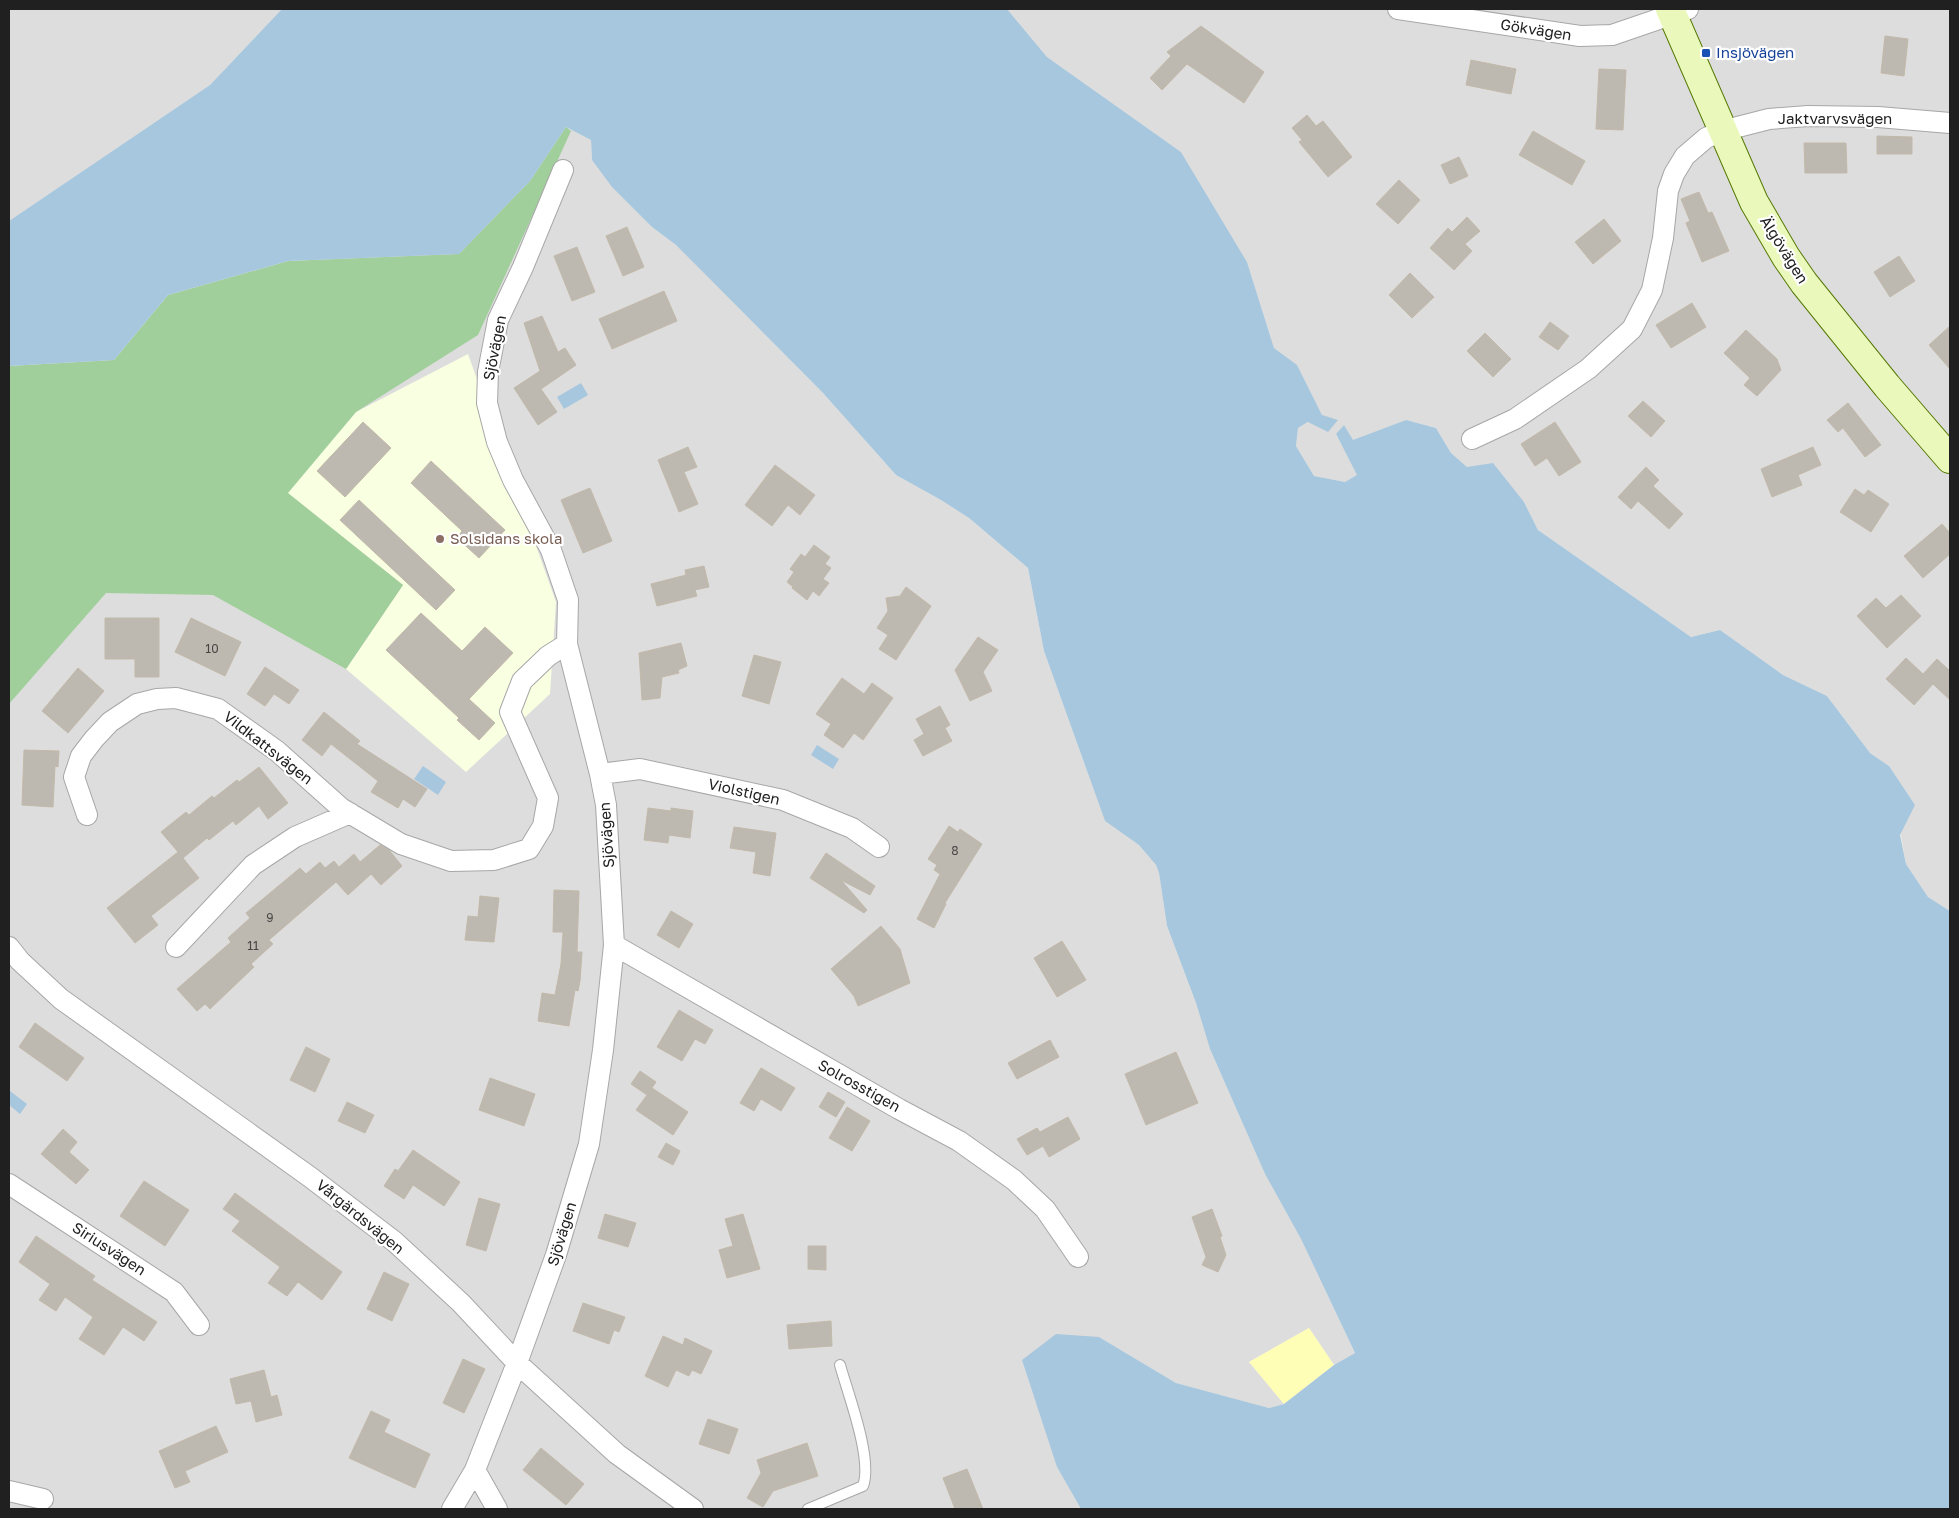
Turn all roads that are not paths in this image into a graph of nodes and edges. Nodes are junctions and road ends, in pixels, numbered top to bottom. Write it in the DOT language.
graph roads {
  1 [pos="1398,9"];
  2 [pos="1677,11"];
  3 [pos="1950,123"];
  4 [pos="1722,131"];
  5 [pos="563,170"];
  6 [pos="1472,439"];
  7 [pos="1950,459"];
  8 [pos="567,644"];
  9 [pos="600,774"];
  10 [pos="350,813"];
  11 [pos="87,815"];
  12 [pos="879,847"];
  13 [pos="614,945"];
  14 [pos="9,947"];
  15 [pos="176,947"];
  16 [pos="9,1184"];
  17 [pos="1078,1257"];
  18 [pos="199,1325"];
  19 [pos="517,1363"];
  20 [pos="840,1365"];
  21 [pos="475,1470"];
  22 [pos="9,1491"];
  23 [pos="43,1499"];
  24 [pos="452,1509"];
  25 [pos="497,1509"];
  26 [pos="693,1509"];
  27 [pos="808,1509"];
  1 -- 2 [label="street, Gökvägen"];
  2 -- 4 [label="street, Älgövägen"];
  3 -- 4 [label="street, Jaktvarvsvägen"];
  4 -- 6 [label="street"];
  4 -- 7 [label="street, Älgövägen"];
  5 -- 8 [label="street, Sjövägen"];
  8 -- 9 [label="street, Sjövägen"];
  8 -- 10 [label="street, Vildkattsvägen"];
  9 -- 12 [label="street, Violstigen"];
  9 -- 13 [label="street, Sjövägen"];
  10 -- 11 [label="street, Vildkattsvägen"];
  10 -- 15 [label="street"];
  13 -- 17 [label="street, Solrosstigen"];
  13 -- 19 [label="street, Sjövägen"];
  14 -- 19 [label="street, Vårgärdsvägen"];
  16 -- 18 [label="street, Siriusvägen"];
  19 -- 21 [label="street, Sjövägen"];
  19 -- 26 [label="street, Vårgärdsvägen"];
  20 -- 27 [label="lane"];
  21 -- 24 [label="street, Sjövägen"];
  21 -- 25 [label="street"];
  22 -- 23 [label="street"];
}
